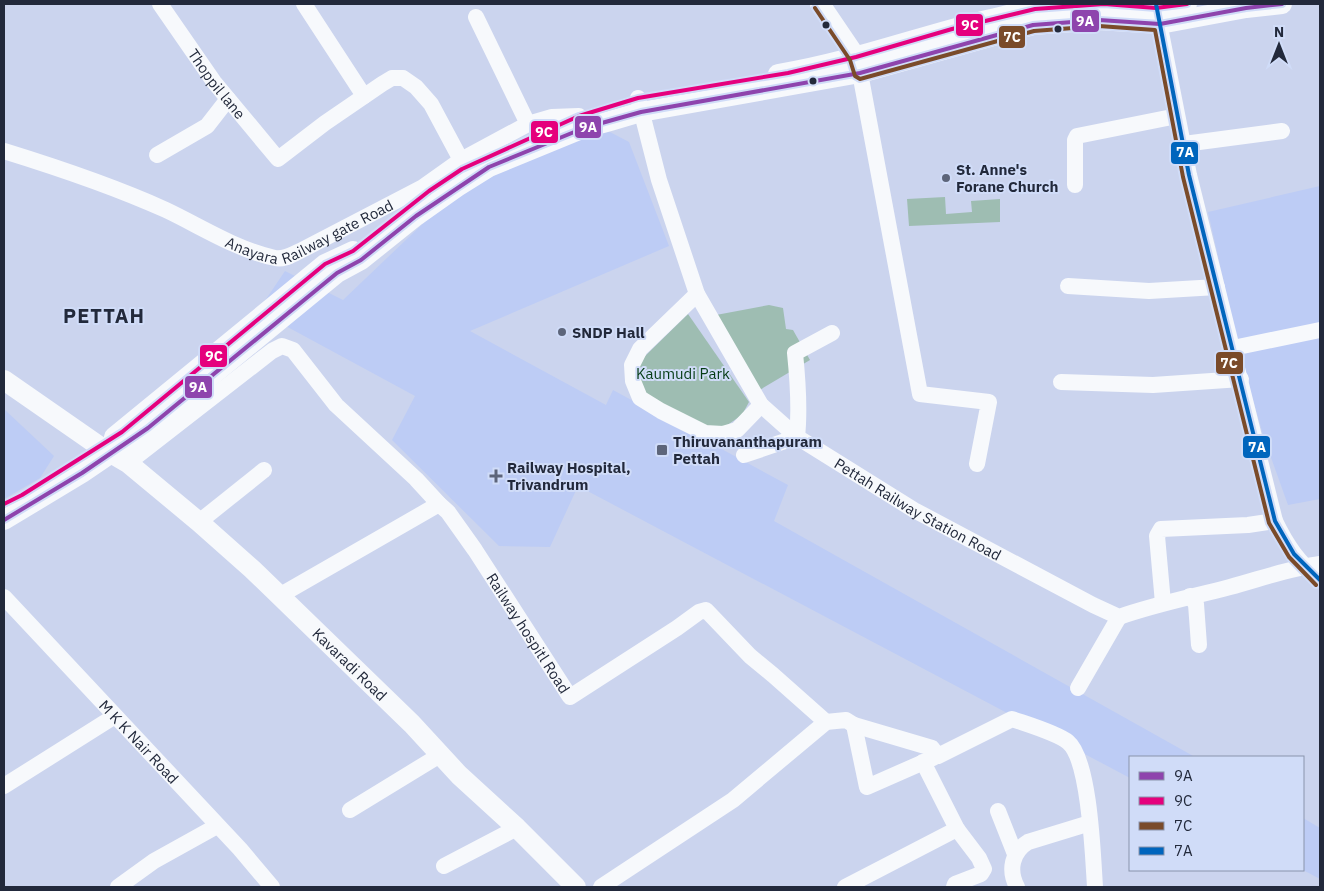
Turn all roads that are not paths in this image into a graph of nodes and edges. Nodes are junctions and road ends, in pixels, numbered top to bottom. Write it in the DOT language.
graph roads {
  1 [pos="160,4"];
  2 [pos="304,4"];
  3 [pos="820,4"];
  4 [pos="1186,4"];
  5 [pos="1282,4"];
  6 [pos="1032,7"];
  7 [pos="1157,12"];
  8 [pos="476,17"];
  9 [pos="858,65"];
  10 [pos="364,96"];
  11 [pos="228,99"];
  12 [pos="639,105"];
  13 [pos="579,116"];
  14 [pos="1177,116"];
  15 [pos="528,124"];
  16 [pos="1282,131"];
  17 [pos="1184,144"];
  18 [pos="4,151"];
  19 [pos="157,155"];
  20 [pos="462,160"];
  21 [pos="1075,185"];
  22 [pos="331,268"];
  23 [pos="1068,286"];
  24 [pos="1218,288"];
  25 [pos="696,294"];
  26 [pos="268,319"];
  27 [pos="1320,330"];
  28 [pos="832,334"];
  29 [pos="1233,348"];
  30 [pos="1241,378"];
  31 [pos="4,380"];
  32 [pos="1060,382"];
  33 [pos="761,405"];
  34 [pos="797,438"];
  35 [pos="102,448"];
  36 [pos="744,455"];
  37 [pos="128,464"];
  38 [pos="977,464"];
  39 [pos="264,470"];
  40 [pos="4,504"];
  41 [pos="439,504"];
  42 [pos="4,520"];
  43 [pos="1276,521"];
  44 [pos="199,522"];
  45 [pos="1320,564"];
  46 [pos="1303,566"];
  47 [pos="1320,580"];
  48 [pos="279,596"];
  49 [pos="1190,596"];
  50 [pos="4,597"];
  51 [pos="1163,602"];
  52 [pos="1118,617"];
  53 [pos="1198,645"];
  54 [pos="1078,688"];
  55 [pos="115,716"];
  56 [pos="826,722"];
  57 [pos="854,725"];
  58 [pos="440,755"];
  59 [pos="930,759"];
  60 [pos="4,786"];
  61 [pos="350,810"];
  62 [pos="998,810"];
  63 [pos="1090,823"];
  64 [pos="217,826"];
  65 [pos="517,828"];
  66 [pos="957,829"];
  67 [pos="1015,854"];
  68 [pos="444,866"];
  69 [pos="118,887"];
  70 [pos="272,887"];
  71 [pos="576,887"];
  72 [pos="601,887"];
  73 [pos="845,887"];
  74 [pos="954,887"];
  75 [pos="1017,887"];
  76 [pos="1095,887"];
  1 -- 11 [label="street, Thoppil lane"];
  2 -- 10 [label="street"];
  3 -- 9 [label="main road"];
  4 -- 7 [label="main road"];
  5 -- 7 [label="main road"];
  6 -- 7 [label="main road"];
  6 -- 9 [label="main road"];
  7 -- 9 [label="main road"];
  7 -- 14 [label="street"];
  8 -- 15 [label="street"];
  9 -- 12 [label="main road"];
  9 -- 38 [label="street"];
  10 -- 11 [label="street, Thoppil lane"];
  10 -- 20 [label="street"];
  11 -- 19 [label="street"];
  12 -- 13 [label="main road"];
  12 -- 22 [label="main road"];
  12 -- 25 [label="street, Pettah Railway Station Road"];
  13 -- 15 [label="street, Anayara Railway gate Road"];
  13 -- 22 [label="main road"];
  14 -- 17 [label="street"];
  14 -- 21 [label="street"];
  15 -- 20 [label="street, Anayara Railway gate Road"];
  16 -- 17 [label="street"];
  17 -- 24 [label="street"];
  18 -- 20 [label="street, Anayara Railway gate Road"];
  22 -- 26 [label="main road"];
  23 -- 24 [label="street"];
  24 -- 29 [label="street"];
  25 -- 33 [label="street, Pettah Railway Station Road"];
  25 -- 33 [label="street"];
  26 -- 35 [label="main road"];
  26 -- 35 [label="main road"];
  27 -- 29 [label="street"];
  28 -- 34 [label="street"];
  29 -- 30 [label="street"];
  30 -- 32 [label="street"];
  30 -- 43 [label="street"];
  31 -- 35 [label="main road, Kavaradi Road"];
  33 -- 34 [label="street, Pettah Railway Station Road"];
  34 -- 36 [label="street"];
  34 -- 52 [label="street, Pettah Railway Station Road"];
  35 -- 37 [label="main road, Kavaradi Road"];
  35 -- 40 [label="main road"];
  35 -- 42 [label="main road"];
  37 -- 41 [label="street"];
  37 -- 44 [label="main road, Kavaradi Road"];
  39 -- 44 [label="street"];
  41 -- 48 [label="street"];
  41 -- 56 [label="street, Railway hospitl Road"];
  43 -- 46 [label="street"];
  43 -- 51 [label="street"];
  44 -- 48 [label="main road, Kavaradi Road"];
  45 -- 46 [label="street"];
  46 -- 47 [label="street"];
  46 -- 49 [label="street"];
  48 -- 58 [label="main road, Kavaradi Road"];
  49 -- 51 [label="street"];
  49 -- 53 [label="street"];
  50 -- 55 [label="street, M K K Nair Road"];
  51 -- 52 [label="street"];
  52 -- 54 [label="street"];
  55 -- 60 [label="street"];
  55 -- 64 [label="street, M K K Nair Road"];
  56 -- 57 [label="street"];
  56 -- 72 [label="street"];
  57 -- 59 [label="street"];
  57 -- 59 [label="street"];
  58 -- 61 [label="street"];
  58 -- 65 [label="main road, Kavaradi Road"];
  59 -- 63 [label="street"];
  59 -- 66 [label="street"];
  62 -- 67 [label="street"];
  63 -- 67 [label="street"];
  63 -- 76 [label="street"];
  64 -- 69 [label="street"];
  64 -- 70 [label="street, M K K Nair Road"];
  65 -- 68 [label="street"];
  65 -- 71 [label="main road, Kavaradi Road"];
  66 -- 73 [label="street"];
  66 -- 74 [label="street"];
  67 -- 75 [label="street"];
}
